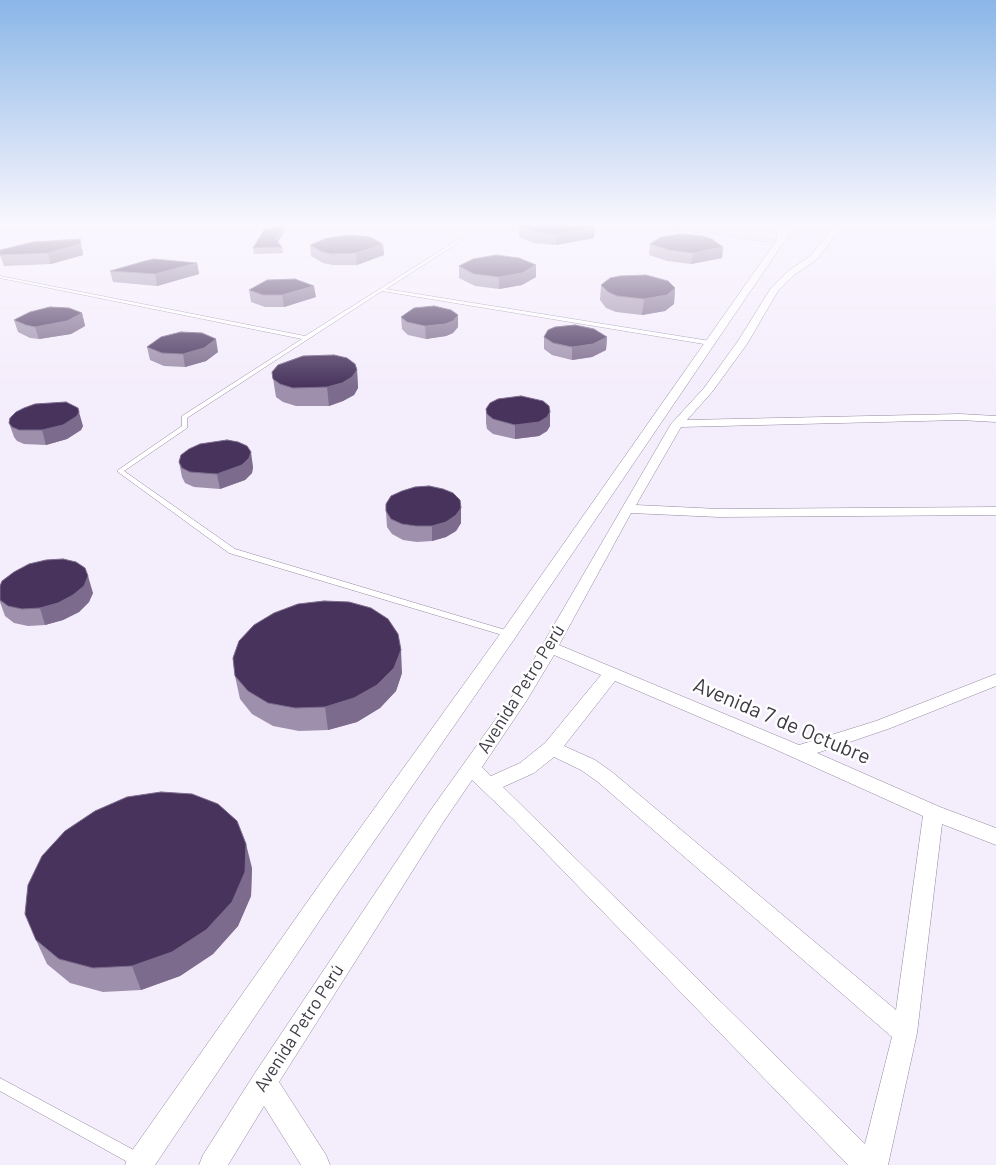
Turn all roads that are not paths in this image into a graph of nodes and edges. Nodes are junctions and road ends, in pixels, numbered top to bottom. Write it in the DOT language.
graph roads {
  1 [pos="7,278"];
  2 [pos="400,278"];
  3 [pos="755,278"];
  4 [pos="785,278"];
  5 [pos="382,290"];
  6 [pos="306,338"];
  7 [pos="710,343"];
  8 [pos="996,419"];
  9 [pos="677,424"];
  10 [pos="626,509"];
  11 [pos="996,511"];
  12 [pos="508,634"];
  13 [pos="550,648"];
  14 [pos="612,673"];
  15 [pos="996,680"];
  16 [pos="552,748"];
  17 [pos="798,752"];
  18 [pos="471,768"];
  19 [pos="489,785"];
  20 [pos="933,812"];
  21 [pos="996,837"];
  22 [pos="905,1033"];
  23 [pos="264,1082"];
  24 [pos="0,1084"];
  25 [pos="140,1163"];
  26 [pos="213,1165"];
  27 [pos="316,1165"];
  28 [pos="867,1165"];
  29 [pos="874,1165"];
  1 -- 6 [label="lane"];
  2 -- 5 [label="lane"];
  3 -- 7 [label="street"];
  4 -- 9 [label="street, Avenida Petro Perú"];
  5 -- 6 [label="lane"];
  5 -- 7 [label="lane"];
  6 -- 12 [label="lane"];
  7 -- 12 [label="street"];
  8 -- 9 [label="street"];
  9 -- 10 [label="street, Avenida Petro Perú"];
  10 -- 11 [label="street"];
  10 -- 13 [label="street, Avenida Petro Perú"];
  12 -- 25 [label="street"];
  13 -- 14 [label="street, Avenida 7 de Octubre"];
  13 -- 18 [label="street, Avenida Petro Perú"];
  14 -- 16 [label="street"];
  14 -- 17 [label="street, Avenida 7 de Octubre"];
  15 -- 17 [label="street"];
  16 -- 19 [label="street"];
  16 -- 22 [label="street"];
  17 -- 20 [label="street, Avenida 7 de Octubre"];
  18 -- 19 [label="street"];
  18 -- 23 [label="street, Avenida Petro Perú"];
  19 -- 28 [label="street"];
  20 -- 21 [label="street, Avenida 7 de Octubre"];
  20 -- 22 [label="street"];
  22 -- 29 [label="street"];
  23 -- 26 [label="street, Avenida Petro Perú"];
  23 -- 27 [label="street"];
  24 -- 25 [label="lane"];
}
